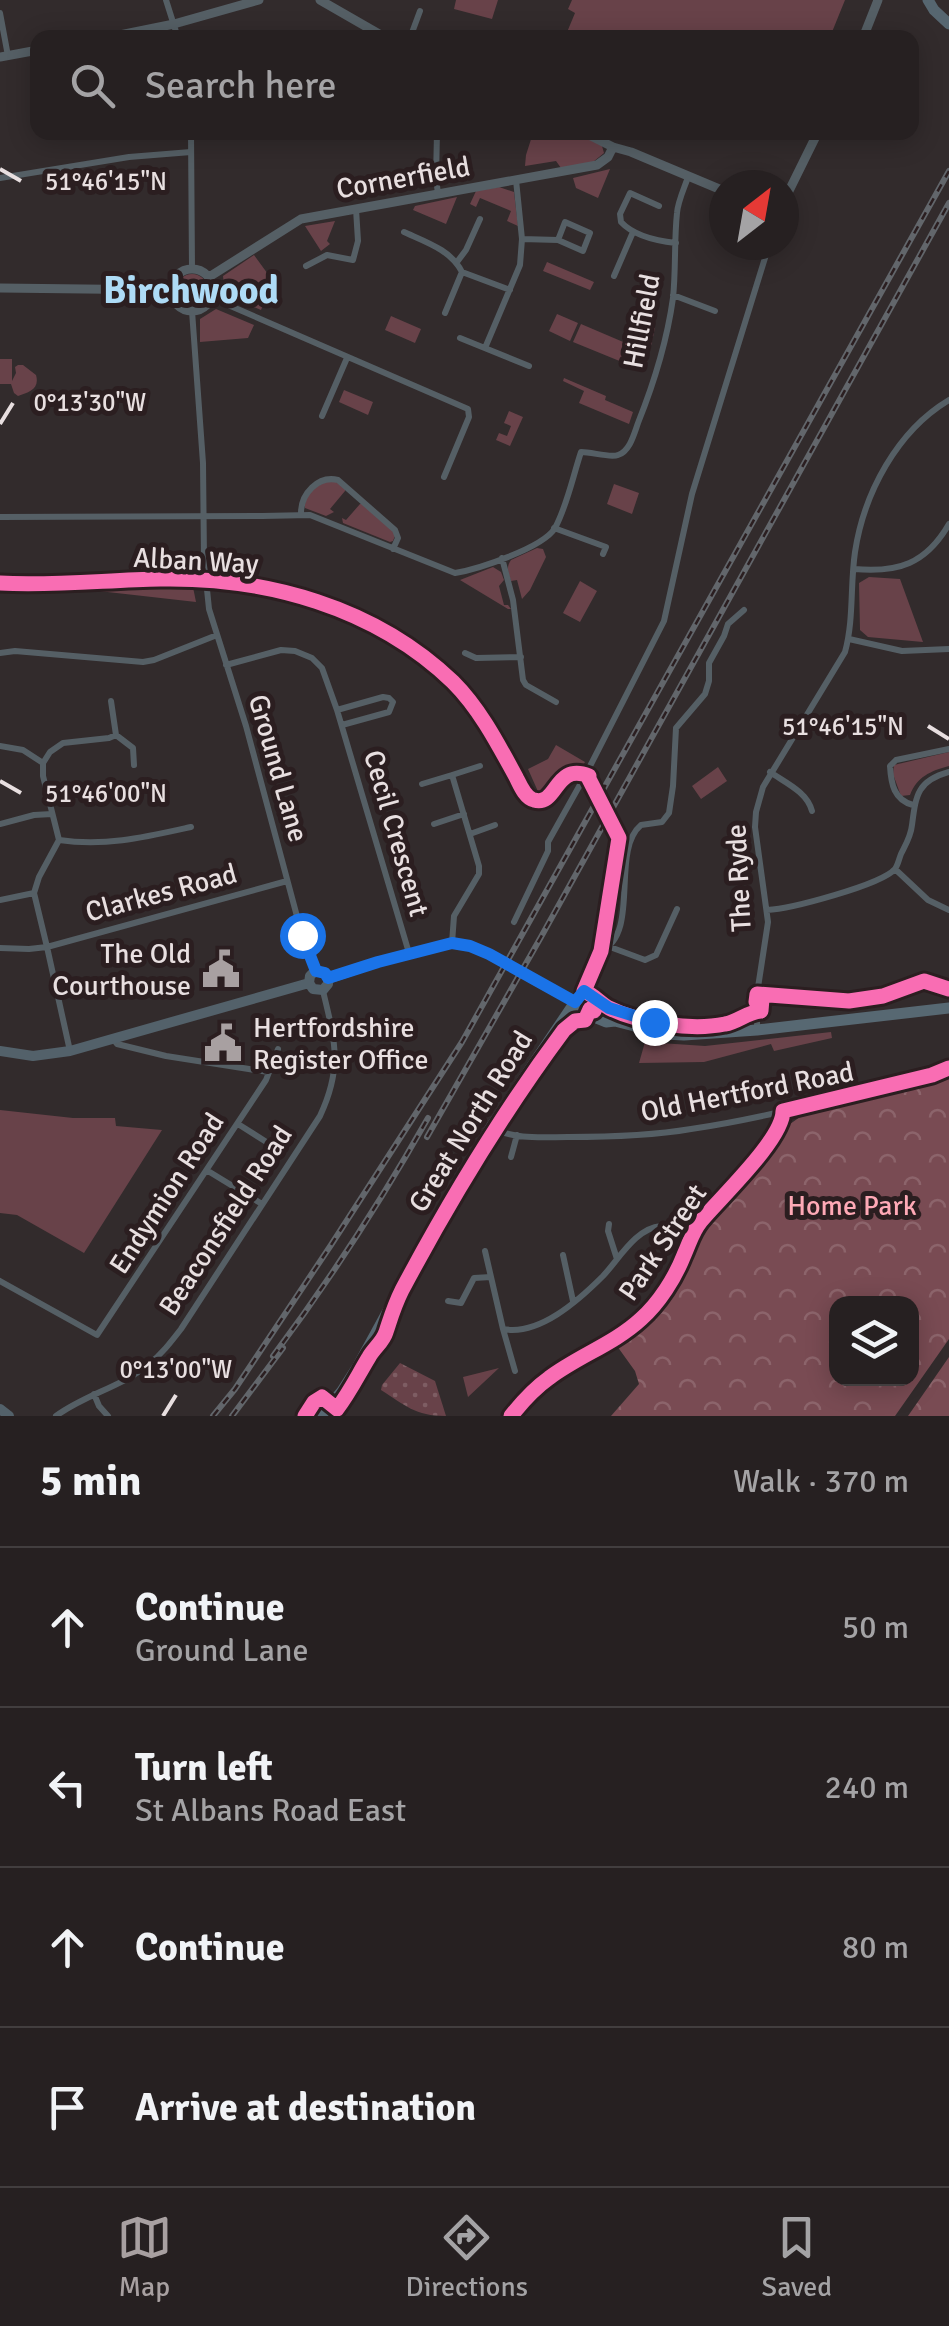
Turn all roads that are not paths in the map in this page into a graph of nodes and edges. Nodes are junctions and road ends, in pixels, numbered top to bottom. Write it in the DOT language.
graph roads {
  1 [pos="166,0"];
  2 [pos="259,0"];
  3 [pos="320,0"];
  4 [pos="878,0"];
  5 [pos="928,0"];
  6 [pos="420,11"];
  7 [pos="0,13"];
  8 [pos="174,24"];
  9 [pos="949,24"];
  10 [pos="144,30"];
  11 [pos="176,30"];
  12 [pos="372,30"];
  13 [pos="413,30"];
  14 [pos="866,30"];
  15 [pos="30,51"];
  16 [pos="4,56"];
  17 [pos="191,140"];
  18 [pos="434,140"];
  19 [pos="599,140"];
  20 [pos="814,140"];
  21 [pos="613,147"];
  22 [pos="191,152"];
  23 [pos="799,171"];
  24 [pos="688,177"];
  25 [pos="0,178"];
  26 [pos="516,180"];
  27 [pos="709,185"];
  28 [pos="438,193"];
  29 [pos="659,206"];
  30 [pos="356,209"];
  31 [pos="480,219"];
  32 [pos="404,232"];
  33 [pos="632,232"];
  34 [pos="522,239"];
  35 [pos="558,240"];
  36 [pos="676,244"];
  37 [pos="764,260"];
  38 [pos="458,262"];
  39 [pos="306,266"];
  40 [pos="192,268"];
  41 [pos="462,272"];
  42 [pos="614,276"];
  43 [pos="209,277"];
  44 [pos="0,288"];
  45 [pos="170,290"];
  46 [pos="510,290"];
  47 [pos="673,295"];
  48 [pos="212,298"];
  49 [pos="715,310"];
  50 [pos="192,312"];
  51 [pos="445,313"];
  52 [pos="460,338"];
  53 [pos="485,348"];
  54 [pos="347,358"];
  55 [pos="529,366"];
  56 [pos="949,400"];
  57 [pos="322,416"];
  58 [pos="444,478"];
  59 [pos="301,514"];
  60 [pos="204,516"];
  61 [pos="0,518"];
  62 [pos="949,524"];
  63 [pos="554,528"];
  64 [pos="393,549"];
  65 [pos="603,554"];
  66 [pos="502,558"];
  67 [pos="854,569"];
  68 [pos="744,610"];
  69 [pos="216,636"];
  70 [pos="849,639"];
  71 [pos="949,649"];
  72 [pos="465,652"];
  73 [pos="0,653"];
  74 [pos="520,657"];
  75 [pos="226,666"];
  76 [pos="111,701"];
  77 [pos="556,702"];
  78 [pos="337,710"];
  79 [pos="342,725"];
  80 [pos="116,735"];
  81 [pos="0,742"];
  82 [pos="949,749"];
  83 [pos="42,762"];
  84 [pos="134,765"];
  85 [pos="480,766"];
  86 [pos="770,772"];
  87 [pos="949,772"];
  88 [pos="452,775"];
  89 [pos="422,784"];
  90 [pos="913,805"];
  91 [pos="812,811"];
  92 [pos="52,814"];
  93 [pos="464,814"];
  94 [pos="0,824"];
  95 [pos="434,824"];
  96 [pos="495,824"];
  97 [pos="191,827"];
  98 [pos="470,834"];
  99 [pos="618,838"];
  100 [pos="59,840"];
  101 [pos="895,869"];
  102 [pos="288,881"];
  103 [pos="34,893"];
  104 [pos="0,900"];
  105 [pos="678,909"];
  106 [pos="767,910"];
  107 [pos="949,910"];
  108 [pos="514,922"];
  109 [pos="452,943"];
  110 [pos="46,947"];
  111 [pos="0,948"];
  112 [pos="606,949"];
  113 [pos="409,953"];
  114 [pos="316,971"];
  115 [pos="924,981"];
  116 [pos="309,983"];
  117 [pos="325,984"];
  118 [pos="756,994"];
  119 [pos="575,1002"];
  120 [pos="949,1008"];
  121 [pos="757,1030"];
  122 [pos="113,1039"];
  123 [pos="278,1049"];
  124 [pos="0,1051"];
  125 [pos="70,1052"];
  126 [pos="949,1068"];
  127 [pos="268,1072"];
  128 [pos="783,1111"];
  129 [pos="238,1124"];
  130 [pos="491,1127"];
  131 [pos="516,1136"];
  132 [pos="268,1143"];
  133 [pos="511,1157"];
  134 [pos="208,1171"];
  135 [pos="262,1204"];
  136 [pos="610,1224"];
  137 [pos="692,1230"];
  138 [pos="485,1251"];
  139 [pos="563,1255"];
  140 [pos="617,1259"];
  141 [pos="491,1277"];
  142 [pos="0,1281"];
  143 [pos="448,1301"];
  144 [pos="574,1301"];
  145 [pos="502,1329"];
  146 [pos="515,1371"];
  147 [pos="94,1394"];
  148 [pos="0,1409"];
  149 [pos="9,1416"];
  150 [pos="56,1416"];
  151 [pos="108,1416"];
  152 [pos="322,1416"];
  153 [pos="511,1416"];
  1 -- 8 [label="street"];
  2 -- 8 [label="street"];
  3 -- 12 [label="street"];
  4 -- 14 [label="street"];
  5 -- 9 [label="highway"];
  6 -- 13 [label="street"];
  7 -- 16 [label="street"];
  8 -- 10 [label="street"];
  8 -- 11 [label="street"];
  15 -- 16 [label="street"];
  17 -- 22 [label="street"];
  18 -- 28 [label="street"];
  19 -- 21 [label="street"];
  20 -- 23 [label="street"];
  21 -- 24 [label="street"];
  21 -- 26 [label="street, Cornerfield"];
  22 -- 25 [label="street"];
  22 -- 40 [label="street"];
  24 -- 27 [label="street"];
  24 -- 36 [label="street, Hillfield"];
  26 -- 28 [label="street, Cornerfield"];
  26 -- 34 [label="street"];
  28 -- 30 [label="street, Cornerfield"];
  29 -- 33 [label="street"];
  30 -- 39 [label="street"];
  30 -- 43 [label="street, Cornerfield"];
  31 -- 38 [label="street"];
  32 -- 38 [label="street"];
  33 -- 36 [label="street"];
  33 -- 42 [label="street"];
  34 -- 35 [label="street"];
  34 -- 46 [label="street"];
  35 -- 35 [label="street"];
  36 -- 47 [label="street, Hillfield"];
  37 -- 108 [label="street"];
  38 -- 41 [label="street"];
  40 -- 43 [label="street"];
  40 -- 45 [label="street"];
  41 -- 46 [label="street"];
  41 -- 51 [label="street"];
  43 -- 48 [label="street"];
  44 -- 45 [label="street"];
  45 -- 50 [label="street"];
  46 -- 53 [label="street"];
  47 -- 49 [label="street"];
  47 -- 63 [label="street, Hillfield"];
  48 -- 50 [label="street"];
  48 -- 54 [label="street"];
  50 -- 60 [label="street, Ground Lane"];
  52 -- 53 [label="street"];
  53 -- 55 [label="street"];
  54 -- 57 [label="street"];
  54 -- 58 [label="street"];
  56 -- 67 [label="street, The Ryde"];
  59 -- 60 [label="street"];
  59 -- 64 [label="street"];
  59 -- 64 [label="street"];
  60 -- 61 [label="street"];
  60 -- 69 [label="street, Ground Lane"];
  62 -- 67 [label="street"];
  63 -- 65 [label="street"];
  63 -- 66 [label="street"];
  64 -- 66 [label="street"];
  66 -- 74 [label="street"];
  67 -- 70 [label="street, The Ryde"];
  68 -- 112 [label="street"];
  69 -- 73 [label="street"];
  69 -- 75 [label="street, Ground Lane"];
  70 -- 71 [label="street"];
  70 -- 86 [label="street, The Ryde"];
  72 -- 74 [label="street"];
  74 -- 77 [label="street"];
  75 -- 78 [label="street, Cecil Crescent"];
  75 -- 102 [label="street, Ground Lane"];
  76 -- 80 [label="street"];
  78 -- 79 [label="street, Cecil Crescent"];
  78 -- 79 [label="street, Cecil Crescent"];
  79 -- 113 [label="street, Cecil Crescent"];
  80 -- 83 [label="street"];
  80 -- 84 [label="street"];
  81 -- 83 [label="street"];
  82 -- 90 [label="street"];
  83 -- 92 [label="street"];
  85 -- 88 [label="street"];
  86 -- 91 [label="street"];
  86 -- 106 [label="street, The Ryde"];
  87 -- 90 [label="street"];
  88 -- 89 [label="street"];
  88 -- 93 [label="street"];
  90 -- 101 [label="street"];
  92 -- 94 [label="street"];
  92 -- 100 [label="street"];
  93 -- 95 [label="street"];
  93 -- 98 [label="street"];
  96 -- 98 [label="street"];
  97 -- 100 [label="street"];
  98 -- 109 [label="street"];
  99 -- 112 [label="street, Great North Road"];
  100 -- 103 [label="street"];
  101 -- 106 [label="street"];
  101 -- 107 [label="street"];
  102 -- 110 [label="street, Clarkes Road"];
  102 -- 114 [label="street, Ground Lane"];
  103 -- 104 [label="street"];
  103 -- 110 [label="street"];
  105 -- 112 [label="street"];
  106 -- 118 [label="street, The Ryde"];
  109 -- 113 [label="main road"];
  109 -- 119 [label="main road, bridge"];
  110 -- 111 [label="street, Clarkes Road"];
  110 -- 125 [label="street"];
  112 -- 119 [label="street, Great North Road"];
  113 -- 117 [label="main road"];
  114 -- 116 [label="main road"];
  114 -- 117 [label="main road"];
  115 -- 118 [label="street"];
  116 -- 117 [label="main road"];
  116 -- 122 [label="main road"];
  117 -- 135 [label="street, Beaconsfield Road"];
  118 -- 121 [label="street, The Ryde"];
  119 -- 121 [label="main road"];
  119 -- 130 [label="main road, Great North Road"];
  120 -- 121 [label="main road"];
  122 -- 125 [label="main road"];
  122 -- 127 [label="street"];
  123 -- 127 [label="street, Endymion Road"];
  124 -- 125 [label="main road"];
  126 -- 128 [label="street, Old Hertford Road"];
  127 -- 129 [label="street, Endymion Road"];
  128 -- 131 [label="street, Old Hertford Road"];
  128 -- 137 [label="street, Park Street"];
  129 -- 132 [label="street"];
  129 -- 134 [label="street, Endymion Road"];
  130 -- 131 [label="street, Old Hertford Road"];
  130 -- 152 [label="main road, Great North Road"];
  131 -- 133 [label="street"];
  134 -- 135 [label="street"];
  134 -- 142 [label="street, Endymion Road"];
  135 -- 147 [label="street, Beaconsfield Road"];
  136 -- 140 [label="street"];
  137 -- 140 [label="street"];
  137 -- 153 [label="street, Park Street"];
  138 -- 141 [label="street"];
  139 -- 144 [label="street"];
  140 -- 144 [label="street"];
  141 -- 143 [label="street"];
  141 -- 145 [label="street"];
  144 -- 145 [label="street"];
  145 -- 146 [label="street"];
  147 -- 150 [label="street, Beaconsfield Road"];
  147 -- 151 [label="street"];
  148 -- 149 [label="main road"];
}
